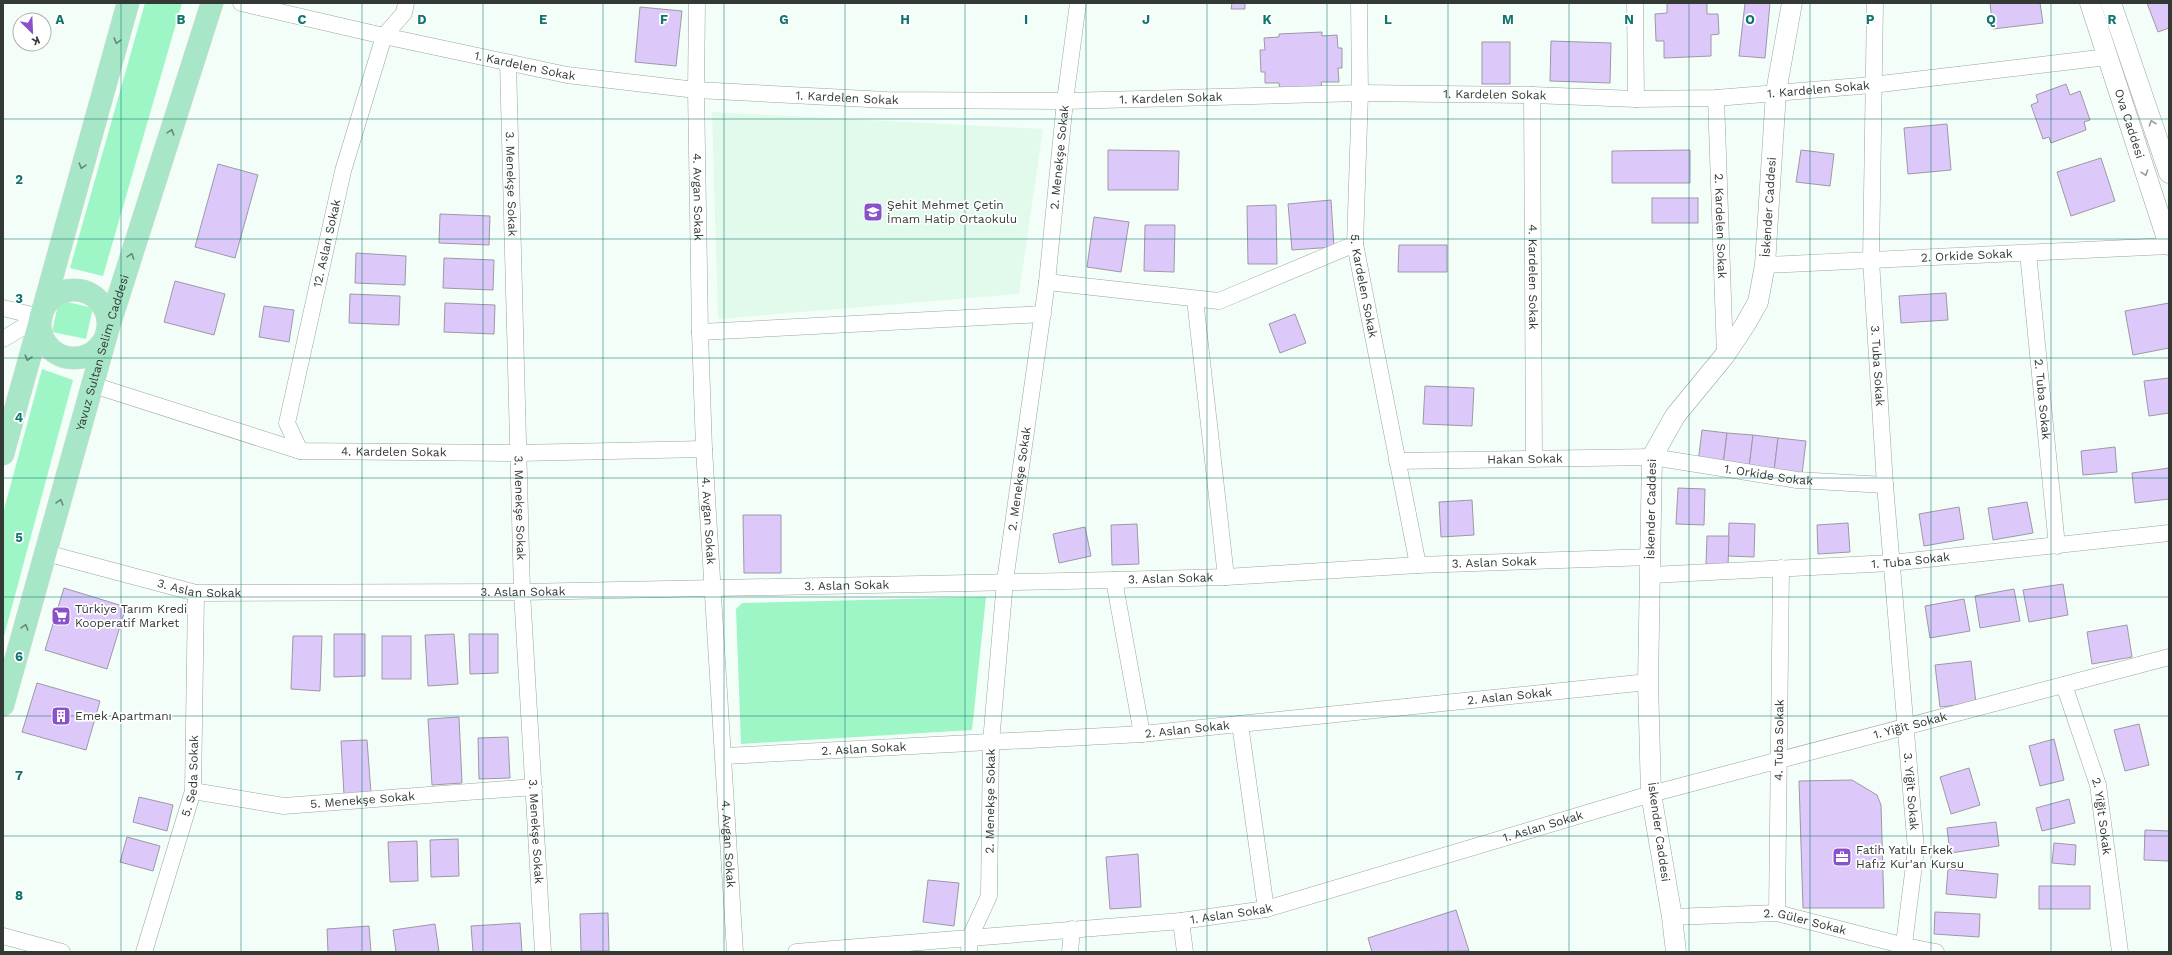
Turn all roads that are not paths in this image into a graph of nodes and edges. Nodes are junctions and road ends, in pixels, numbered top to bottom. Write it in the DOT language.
graph roads {
  1 [pos="128,3"];
  2 [pos="212,3"];
  3 [pos="241,3"];
  4 [pos="406,3"];
  5 [pos="697,3"];
  6 [pos="1078,3"];
  7 [pos="1359,3"];
  8 [pos="1635,3"];
  9 [pos="1792,3"];
  10 [pos="1875,3"];
  11 [pos="2090,3"];
  12 [pos="2111,3"];
  13 [pos="384,36"];
  14 [pos="2128,52"];
  15 [pos="2107,57"];
  16 [pos="508,62"];
  17 [pos="1872,85"];
  18 [pos="696,90"];
  19 [pos="1776,92"];
  20 [pos="1360,93"];
  21 [pos="1532,96"];
  22 [pos="1716,98"];
  23 [pos="1636,99"];
  24 [pos="1065,101"];
  25 [pos="2169,173"];
  26 [pos="1355,244"];
  27 [pos="2169,245"];
  28 [pos="2028,252"];
  29 [pos="1871,260"];
  30 [pos="1765,265"];
  31 [pos="1047,282"];
  32 [pos="1195,299"];
  33 [pos="3,308"];
  34 [pos="1043,314"];
  35 [pos="40,317"];
  36 [pos="108,329"];
  37 [pos="700,332"];
  38 [pos="3,340"];
  39 [pos="1725,355"];
  40 [pos="94,385"];
  41 [pos="704,449"];
  42 [pos="300,451"];
  43 [pos="518,453"];
  44 [pos="3,454"];
  45 [pos="1652,457"];
  46 [pos="1534,459"];
  47 [pos="1397,461"];
  48 [pos="1885,485"];
  49 [pos="2169,533"];
  50 [pos="2057,546"];
  51 [pos="46,553"];
  52 [pos="1891,563"];
  53 [pos="1418,565"];
  54 [pos="1651,566"];
  55 [pos="1781,568"];
  56 [pos="1226,577"];
  57 [pos="1114,580"];
  58 [pos="1005,582"];
  59 [pos="713,588"];
  60 [pos="522,592"];
  61 [pos="196,593"];
  62 [pos="2169,657"];
  63 [pos="1648,682"];
  64 [pos="2064,685"];
  65 [pos="3,705"];
  66 [pos="1240,724"];
  67 [pos="1905,727"];
  68 [pos="1142,734"];
  69 [pos="991,742"];
  70 [pos="725,756"];
  71 [pos="1779,760"];
  72 [pos="534,787"];
  73 [pos="193,791"];
  74 [pos="1652,794"];
  75 [pos="1266,910"];
  76 [pos="1777,913"];
  77 [pos="1672,917"];
  78 [pos="1181,921"];
  79 [pos="1072,929"];
  80 [pos="3,936"];
  81 [pos="970,944"];
  82 [pos="1904,949"];
  83 [pos="62,952"];
  84 [pos="144,952"];
  85 [pos="542,952"];
  86 [pos="735,952"];
  87 [pos="796,952"];
  88 [pos="1070,952"];
  89 [pos="1185,952"];
  90 [pos="1676,952"];
  91 [pos="1936,952"];
  92 [pos="2120,952"];
  1 -- 35 [label="main road, one-way"];
  36 -- 2 [label="main road, Yavuz Sultan Selim Caddesi, one-way"];
  3 -- 13 [label="street, 1. Kardelen Sokak"];
  4 -- 13 [label="street"];
  5 -- 18 [label="street, 4. Avgan Sokak"];
  6 -- 24 [label="street, 2. Menekşe Sokak"];
  7 -- 20 [label="street, 5. Kardelen Sokak"];
  8 -- 23 [label="street"];
  9 -- 19 [label="street, İskender Caddesi"];
  10 -- 17 [label="street, 3. Tuba Sokak"];
  11 -- 15 [label="street, Ova Caddesi"];
  12 -- 14 [label="street, Ova Caddesi"];
  13 -- 16 [label="street, 1. Kardelen Sokak"];
  13 -- 42 [label="street, 12. Aslan Sokak"];
  14 -- 15 [label="street"];
  25 -- 14 [label="street, Ova Caddesi, one-way"];
  15 -- 17 [label="street, 1. Kardelen Sokak"];
  15 -- 27 [label="street, Ova Caddesi, one-way"];
  16 -- 18 [label="street, 1. Kardelen Sokak"];
  16 -- 43 [label="street, 3. Menekşe Sokak"];
  17 -- 19 [label="street, 1. Kardelen Sokak"];
  17 -- 29 [label="street, 3. Tuba Sokak"];
  18 -- 24 [label="street, 1. Kardelen Sokak"];
  18 -- 37 [label="street, 4. Avgan Sokak"];
  19 -- 22 [label="street, 1. Kardelen Sokak"];
  19 -- 30 [label="street, İskender Caddesi"];
  20 -- 21 [label="street, 1. Kardelen Sokak"];
  20 -- 24 [label="street, 1. Kardelen Sokak"];
  20 -- 26 [label="street, 5. Kardelen Sokak"];
  21 -- 23 [label="street, 1. Kardelen Sokak"];
  21 -- 46 [label="street, 4. Kardelen Sokak"];
  22 -- 23 [label="street, 1. Kardelen Sokak"];
  22 -- 39 [label="street, 2. Kardelen Sokak"];
  24 -- 31 [label="street, 2. Menekşe Sokak"];
  26 -- 32 [label="street"];
  26 -- 47 [label="street, 5. Kardelen Sokak"];
  27 -- 28 [label="street, 2. Orkide Sokak"];
  28 -- 29 [label="street, 2. Orkide Sokak"];
  28 -- 50 [label="street, 2. Tuba Sokak"];
  29 -- 30 [label="street, 2. Orkide Sokak"];
  29 -- 48 [label="street, 3. Tuba Sokak"];
  30 -- 39 [label="street, İskender Caddesi"];
  31 -- 32 [label="street"];
  31 -- 34 [label="street, 2. Menekşe Sokak"];
  32 -- 56 [label="street"];
  33 -- 35 [label="street"];
  34 -- 37 [label="street"];
  34 -- 58 [label="street, 2. Menekşe Sokak"];
  35 -- 36 [label="main road"];
  35 -- 36 [label="main road"];
  35 -- 38 [label="street"];
  35 -- 44 [label="main road, one-way"];
  36 -- 40 [label="main road, Yavuz Sultan Selim Caddesi"];
  37 -- 41 [label="street, 4. Avgan Sokak"];
  39 -- 45 [label="street, İskender Caddesi"];
  40 -- 42 [label="street, 4. Kardelen Sokak"];
  51 -- 40 [label="main road, Yavuz Sultan Selim Caddesi, one-way"];
  41 -- 43 [label="street, 4. Kardelen Sokak"];
  41 -- 59 [label="street, 4. Avgan Sokak"];
  42 -- 43 [label="street, 4. Kardelen Sokak"];
  43 -- 60 [label="street, 3. Menekşe Sokak"];
  45 -- 46 [label="street, Hakan Sokak"];
  45 -- 48 [label="street, 1. Orkide Sokak"];
  45 -- 54 [label="street, İskender Caddesi"];
  46 -- 47 [label="street, Hakan Sokak"];
  47 -- 53 [label="street, 5. Kardelen Sokak"];
  48 -- 52 [label="street, 3. Tuba Sokak"];
  49 -- 50 [label="street, 1. Tuba Sokak"];
  50 -- 52 [label="street, 1. Tuba Sokak"];
  51 -- 61 [label="street, 3. Aslan Sokak"];
  65 -- 51 [label="main road, Yavuz Sultan Selim Caddesi, one-way"];
  52 -- 55 [label="street, 1. Tuba Sokak"];
  52 -- 67 [label="street, 3. Tuba Sokak"];
  53 -- 54 [label="street, 3. Aslan Sokak"];
  53 -- 56 [label="street, 3. Aslan Sokak"];
  54 -- 55 [label="street, 1. Tuba Sokak"];
  54 -- 63 [label="street, İskender Caddesi"];
  55 -- 71 [label="street, 4. Tuba Sokak"];
  56 -- 57 [label="street, 3. Aslan Sokak"];
  57 -- 58 [label="street, 3. Aslan Sokak"];
  57 -- 68 [label="street"];
  58 -- 59 [label="street, 3. Aslan Sokak"];
  58 -- 69 [label="street, 2. Menekşe Sokak"];
  59 -- 60 [label="street, 3. Aslan Sokak"];
  59 -- 70 [label="street, 4. Avgan Sokak"];
  60 -- 61 [label="street, 3. Aslan Sokak"];
  60 -- 72 [label="street, 3. Menekşe Sokak"];
  61 -- 73 [label="street, 5. Seda Sokak"];
  62 -- 64 [label="street, 1. Yiğit Sokak"];
  63 -- 66 [label="street, 2. Aslan Sokak"];
  63 -- 74 [label="street, İskender Caddesi"];
  64 -- 67 [label="street, 1. Yiğit Sokak"];
  64 -- 92 [label="street, 2. Yiğit Sokak"];
  66 -- 68 [label="street, 2. Aslan Sokak"];
  66 -- 75 [label="street"];
  67 -- 71 [label="street, 1. Yiğit Sokak"];
  67 -- 82 [label="street, 3. Yiğit Sokak"];
  68 -- 69 [label="street, 2. Aslan Sokak"];
  69 -- 70 [label="street, 2. Aslan Sokak"];
  69 -- 81 [label="street, 2. Menekşe Sokak"];
  70 -- 86 [label="street, 4. Avgan Sokak"];
  71 -- 74 [label="street, 1. Yiğit Sokak"];
  71 -- 76 [label="street, 4. Tuba Sokak"];
  72 -- 73 [label="street, 5. Menekşe Sokak"];
  72 -- 85 [label="street, 3. Menekşe Sokak"];
  73 -- 84 [label="street, 5. Seda Sokak"];
  74 -- 75 [label="street, 1. Aslan Sokak"];
  74 -- 77 [label="street, İskender Caddesi"];
  75 -- 78 [label="street, 1. Aslan Sokak"];
  76 -- 77 [label="street, 2. Güler Sokak"];
  76 -- 82 [label="street, 2. Güler Sokak"];
  77 -- 90 [label="street, İskender Caddesi"];
  78 -- 79 [label="street, 1. Aslan Sokak"];
  78 -- 89 [label="street"];
  79 -- 81 [label="street, 1. Aslan Sokak"];
  79 -- 88 [label="street"];
  80 -- 83 [label="street"];
  81 -- 87 [label="street, 1. Aslan Sokak"];
  82 -- 91 [label="street, 2. Güler Sokak"];
}
